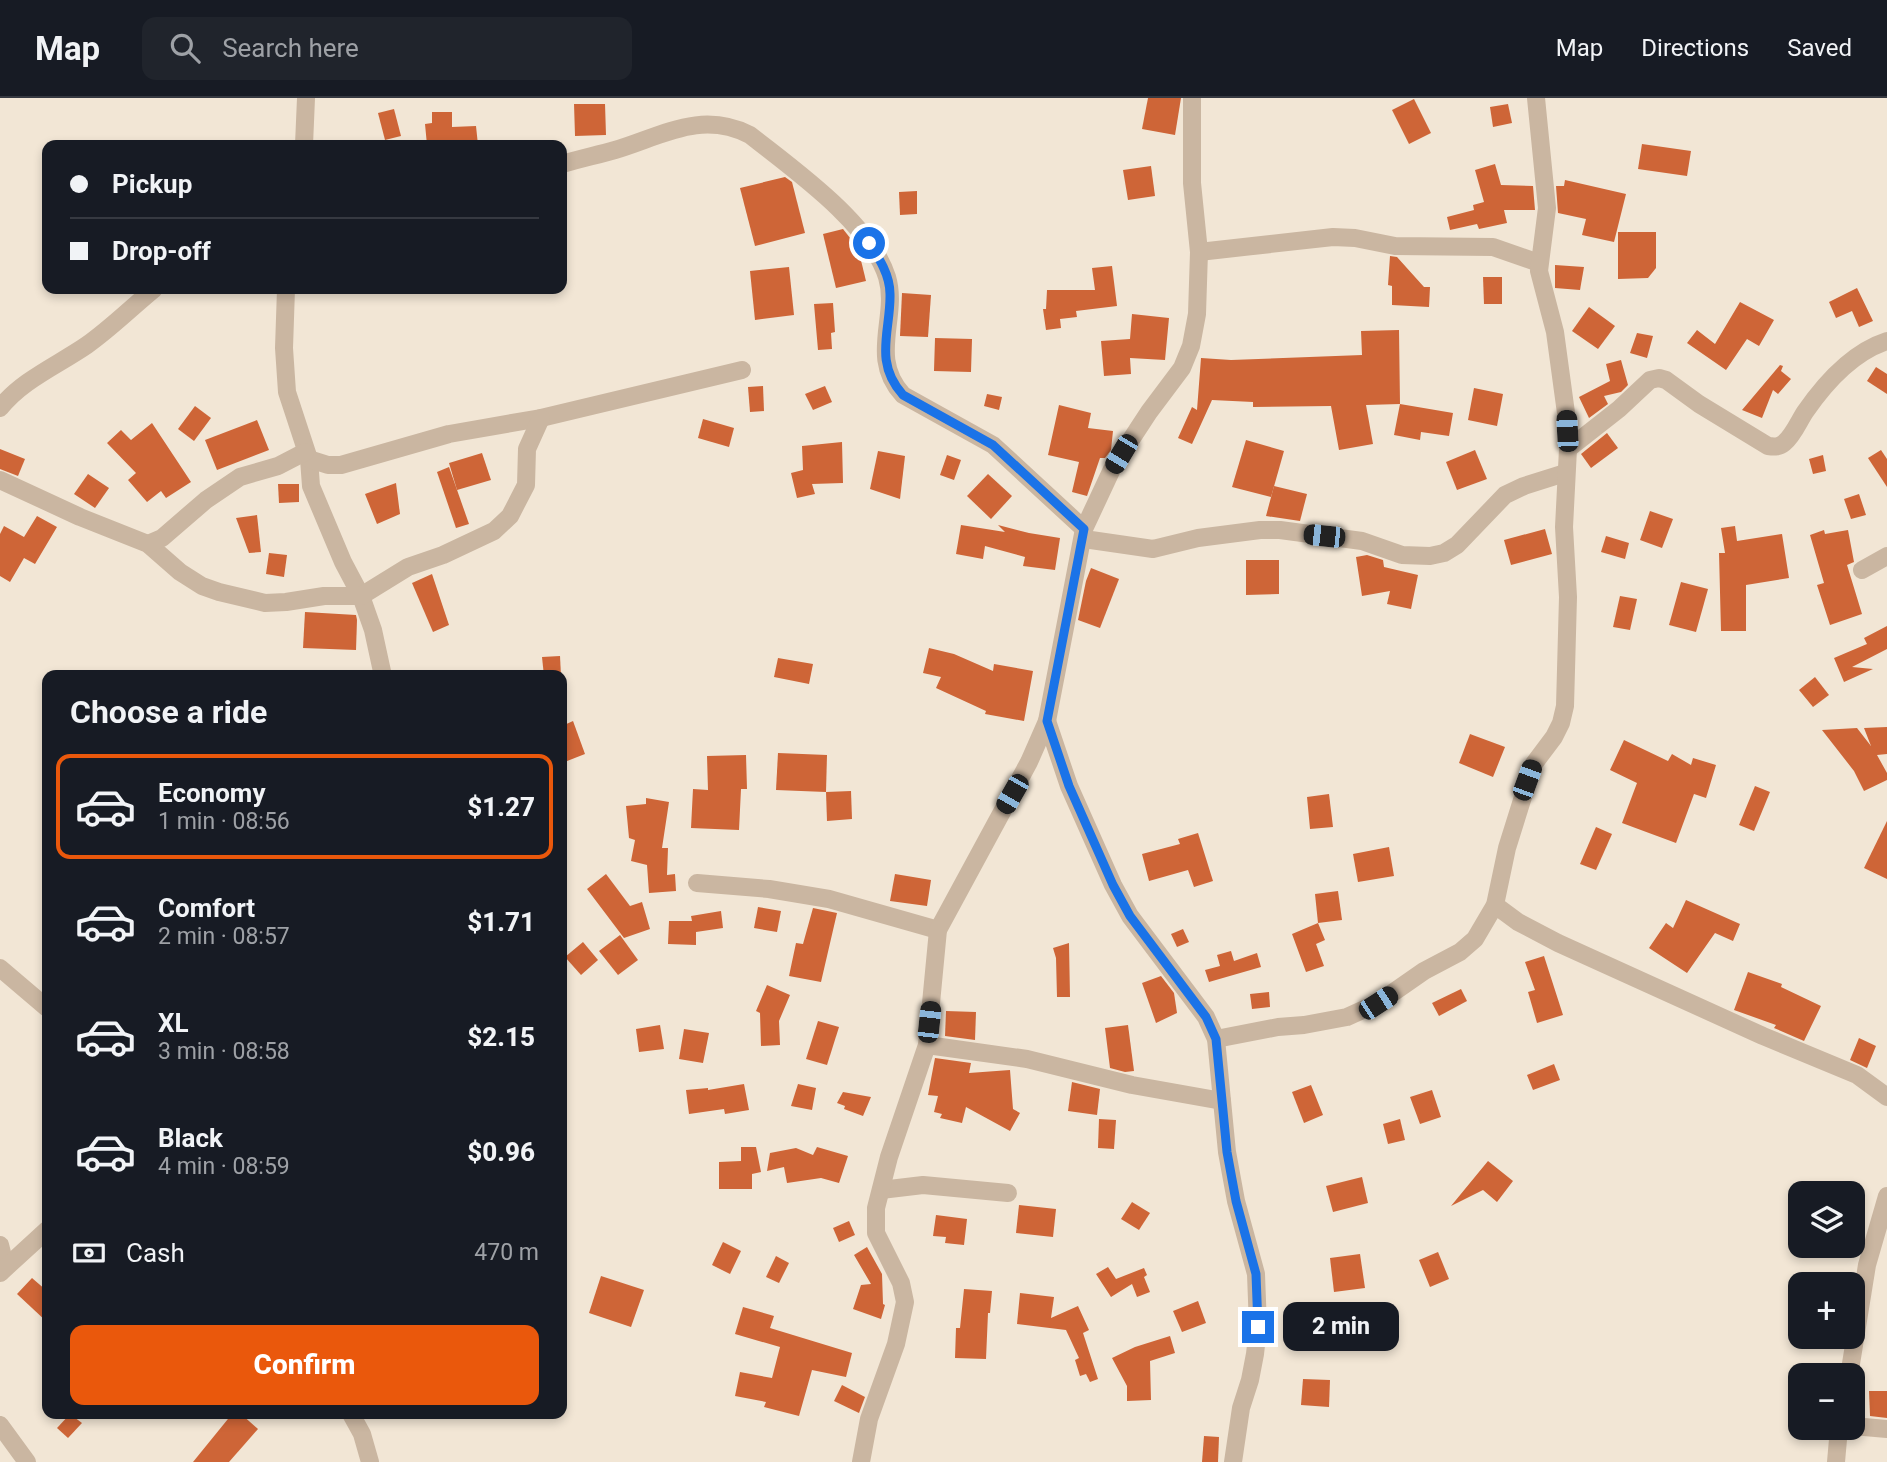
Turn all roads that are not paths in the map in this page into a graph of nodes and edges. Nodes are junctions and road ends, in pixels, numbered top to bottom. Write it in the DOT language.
graph roads {
  1 [pos="306,98"];
  2 [pos="1192,98"];
  3 [pos="1536,98"];
  4 [pos="304,140"];
  5 [pos="567,163"];
  6 [pos="1199,252"];
  7 [pos="1539,263"];
  8 [pos="148,294"];
  9 [pos="286,294"];
  10 [pos="1887,341"];
  11 [pos="742,370"];
  12 [pos="0,408"];
  13 [pos="541,418"];
  14 [pos="1568,449"];
  15 [pos="307,456"];
  16 [pos="1565,473"];
  17 [pos="0,480"];
  18 [pos="1084,534"];
  19 [pos="148,544"];
  20 [pos="1887,556"];
  21 [pos="1862,570"];
  22 [pos="361,596"];
  23 [pos="382,670"];
  24 [pos="1047,721"];
  25 [pos="697,883"];
  26 [pos="1495,905"];
  27 [pos="938,930"];
  28 [pos="0,968"];
  29 [pos="42,1004"];
  30 [pos="1216,1039"];
  31 [pos="927,1045"];
  32 [pos="1887,1097"];
  33 [pos="1223,1101"];
  34 [pos="881,1190"];
  35 [pos="1008,1193"];
  36 [pos="1887,1196"];
  37 [pos="42,1235"];
  38 [pos="0,1245"];
  39 [pos="1,1273"];
  40 [pos="1851,1363"];
  41 [pos="354,1419"];
  42 [pos="0,1425"];
  43 [pos="1865,1427"];
  44 [pos="1887,1429"];
  45 [pos="1838,1440"];
  46 [pos="27,1462"];
  47 [pos="370,1462"];
  48 [pos="861,1462"];
  49 [pos="1233,1462"];
  50 [pos="1836,1462"];
  1 -- 4 [label="street"];
  2 -- 6 [label="street"];
  3 -- 7 [label="street"];
  5 -- 18 [label="street"];
  6 -- 7 [label="street"];
  6 -- 18 [label="street"];
  7 -- 14 [label="street"];
  8 -- 12 [label="street"];
  9 -- 15 [label="street"];
  10 -- 14 [label="street"];
  11 -- 13 [label="street"];
  13 -- 15 [label="street"];
  13 -- 22 [label="street"];
  14 -- 16 [label="street"];
  15 -- 19 [label="street"];
  15 -- 22 [label="street"];
  16 -- 18 [label="street"];
  16 -- 26 [label="street"];
  17 -- 19 [label="street"];
  18 -- 24 [label="street"];
  19 -- 22 [label="street"];
  20 -- 21 [label="street"];
  22 -- 23 [label="street"];
  24 -- 27 [label="street"];
  24 -- 30 [label="street"];
  25 -- 27 [label="street"];
  26 -- 30 [label="street"];
  26 -- 32 [label="street"];
  27 -- 31 [label="street"];
  28 -- 29 [label="street"];
  30 -- 33 [label="street"];
  31 -- 33 [label="street"];
  31 -- 34 [label="street"];
  33 -- 49 [label="street"];
  34 -- 35 [label="street"];
  34 -- 48 [label="street"];
  36 -- 40 [label="street"];
  37 -- 39 [label="street"];
  38 -- 39 [label="street"];
  41 -- 47 [label="street"];
  42 -- 46 [label="street"];
  43 -- 44 [label="street"];
  45 -- 50 [label="street"];
}
